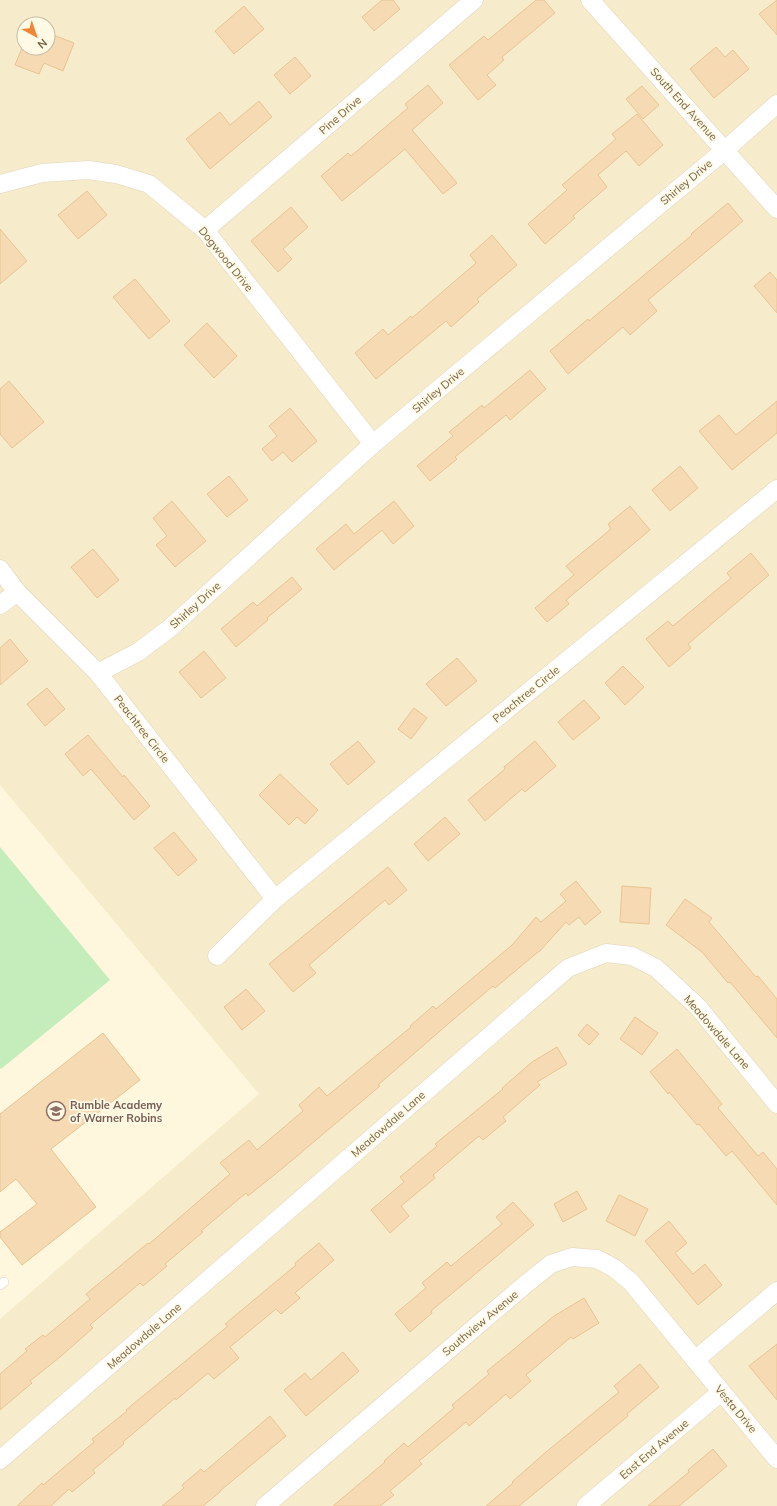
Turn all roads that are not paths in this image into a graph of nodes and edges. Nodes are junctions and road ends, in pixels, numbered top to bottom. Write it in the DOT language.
graph roads {
  1 [pos="474,0"];
  2 [pos="590,0"];
  3 [pos="777,104"];
  4 [pos="725,150"];
  5 [pos="0,184"];
  6 [pos="777,209"];
  7 [pos="205,230"];
  8 [pos="373,444"];
  9 [pos="777,489"];
  10 [pos="0,569"];
  11 [pos="17,592"];
  12 [pos="0,605"];
  13 [pos="98,673"];
  14 [pos="275,899"];
  15 [pos="217,956"];
  16 [pos="777,1104"];
  17 [pos="777,1291"];
  18 [pos="695,1360"];
  19 [pos="721,1392"];
  20 [pos="777,1459"];
  21 [pos="0,1460"];
  22 [pos="265,1506"];
  23 [pos="586,1506"];
  1 -- 7 [label="street, Pine Drive"];
  2 -- 4 [label="street, South End Avenue"];
  3 -- 4 [label="street, Shirley Drive"];
  4 -- 6 [label="street, South End Avenue"];
  4 -- 8 [label="street, Shirley Drive"];
  5 -- 7 [label="street, Dogwood Drive"];
  7 -- 8 [label="street, Dogwood Drive"];
  8 -- 13 [label="street, Shirley Drive"];
  9 -- 14 [label="street, Peachtree Circle"];
  10 -- 11 [label="street, Peachtree Circle"];
  11 -- 12 [label="street"];
  11 -- 13 [label="street, Peachtree Circle"];
  13 -- 14 [label="street, Peachtree Circle"];
  14 -- 15 [label="street, Peachtree Circle"];
  16 -- 21 [label="street, Meadowdale Lane"];
  17 -- 18 [label="street"];
  18 -- 19 [label="street, Vesta Drive"];
  18 -- 22 [label="street, Southview Avenue"];
  19 -- 20 [label="street, Vesta Drive"];
  19 -- 23 [label="street, East End Avenue"];
}
